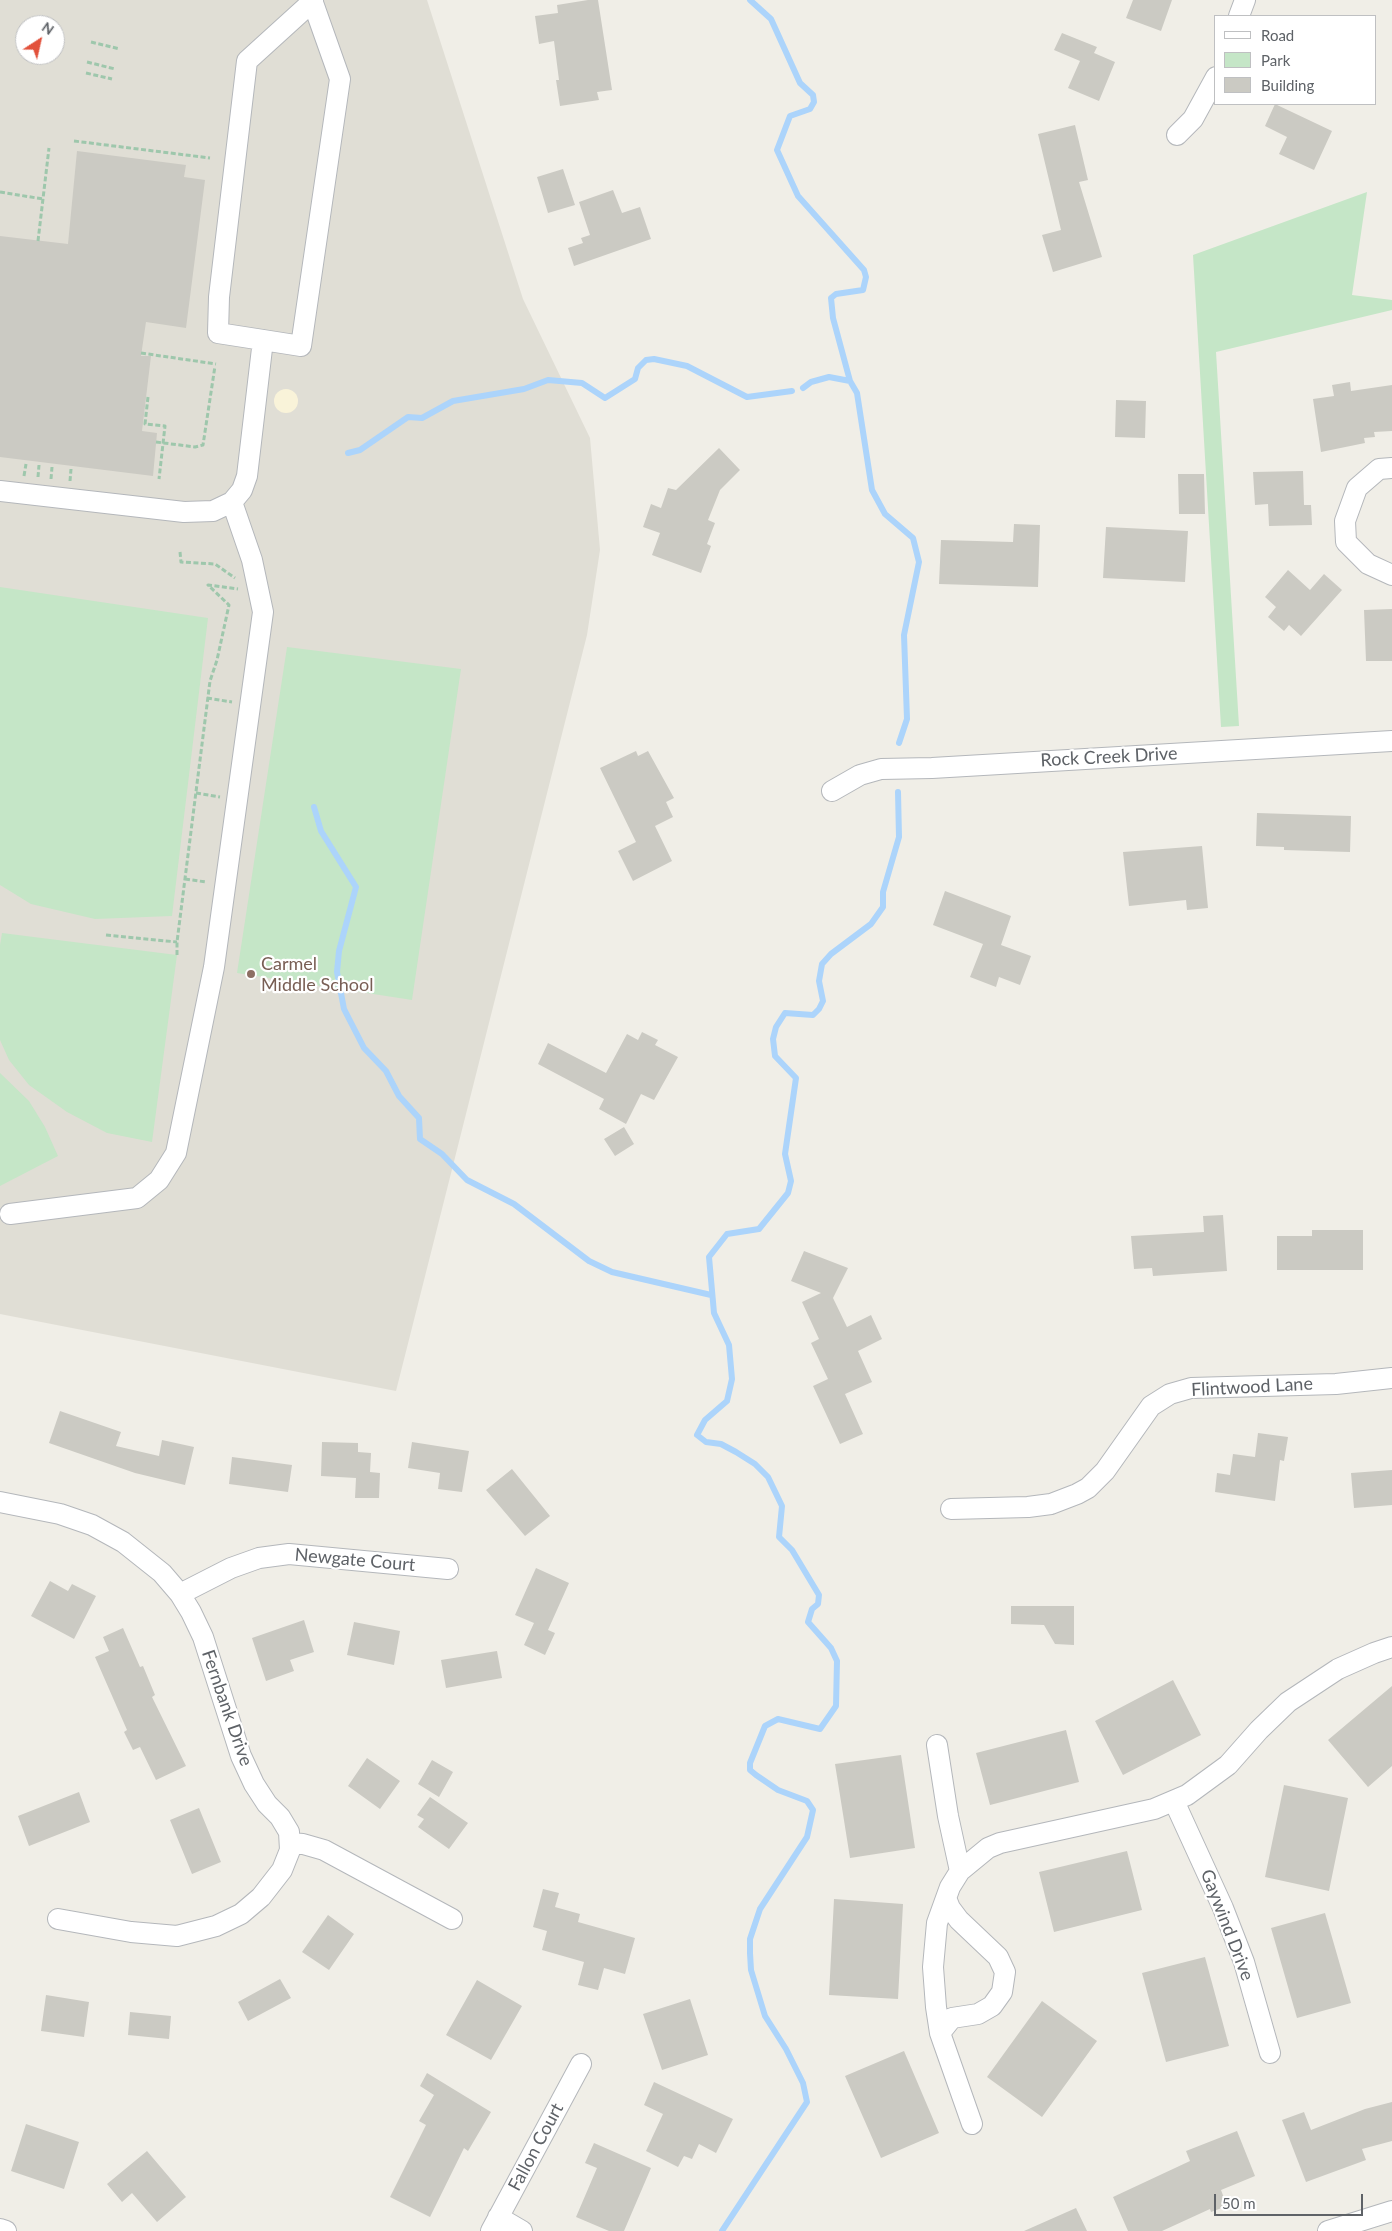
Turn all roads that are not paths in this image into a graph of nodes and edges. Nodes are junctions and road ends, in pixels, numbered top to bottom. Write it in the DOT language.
graph roads {
  1 [pos="1245,0"];
  2 [pos="312,1"];
  3 [pos="1239,15"];
  4 [pos="1214,81"];
  5 [pos="1177,135"];
  6 [pos="262,340"];
  7 [pos="1392,468"];
  8 [pos="0,491"];
  9 [pos="232,502"];
  10 [pos="1392,575"];
  11 [pos="1392,740"];
  12 [pos="832,790"];
  13 [pos="10,1214"];
  14 [pos="1392,1378"];
  15 [pos="0,1502"];
  16 [pos="951,1509"];
  17 [pos="448,1569"];
  18 [pos="180,1594"];
  19 [pos="1392,1647"];
  20 [pos="937,1745"];
  21 [pos="1174,1801"];
  22 [pos="290,1843"];
  23 [pos="960,1871"];
  24 [pos="946,1898"];
  25 [pos="58,1919"];
  26 [pos="452,1919"];
  27 [pos="940,2034"];
  28 [pos="1270,2053"];
  29 [pos="581,2064"];
  30 [pos="972,2124"];
  31 [pos="1392,2211"];
  32 [pos="495,2224"];
  33 [pos="0,2229"];
  34 [pos="6,2231"];
  35 [pos="522,2231"];
  36 [pos="1328,2231"];
  1 -- 3 [label="street"];
  2 -- 6 [label="street"];
  2 -- 6 [label="street"];
  4 -- 5 [label="street"];
  6 -- 9 [label="street"];
  7 -- 10 [label="street"];
  8 -- 9 [label="street"];
  9 -- 13 [label="street"];
  11 -- 12 [label="street, Rock Creek Drive"];
  14 -- 16 [label="street, Flintwood Lane"];
  15 -- 18 [label="street, Fernbank Drive"];
  17 -- 18 [label="street, Newgate Court"];
  18 -- 22 [label="street, Fernbank Drive"];
  19 -- 21 [label="street"];
  20 -- 23 [label="street"];
  21 -- 23 [label="street"];
  21 -- 28 [label="street, Gaywind Drive"];
  22 -- 25 [label="street"];
  22 -- 26 [label="street"];
  23 -- 24 [label="street"];
  24 -- 27 [label="street"];
  24 -- 27 [label="street"];
  27 -- 30 [label="street"];
  29 -- 32 [label="street, Fallon Court"];
  31 -- 36 [label="street"];
  32 -- 35 [label="street"];
  33 -- 34 [label="street"];
}
